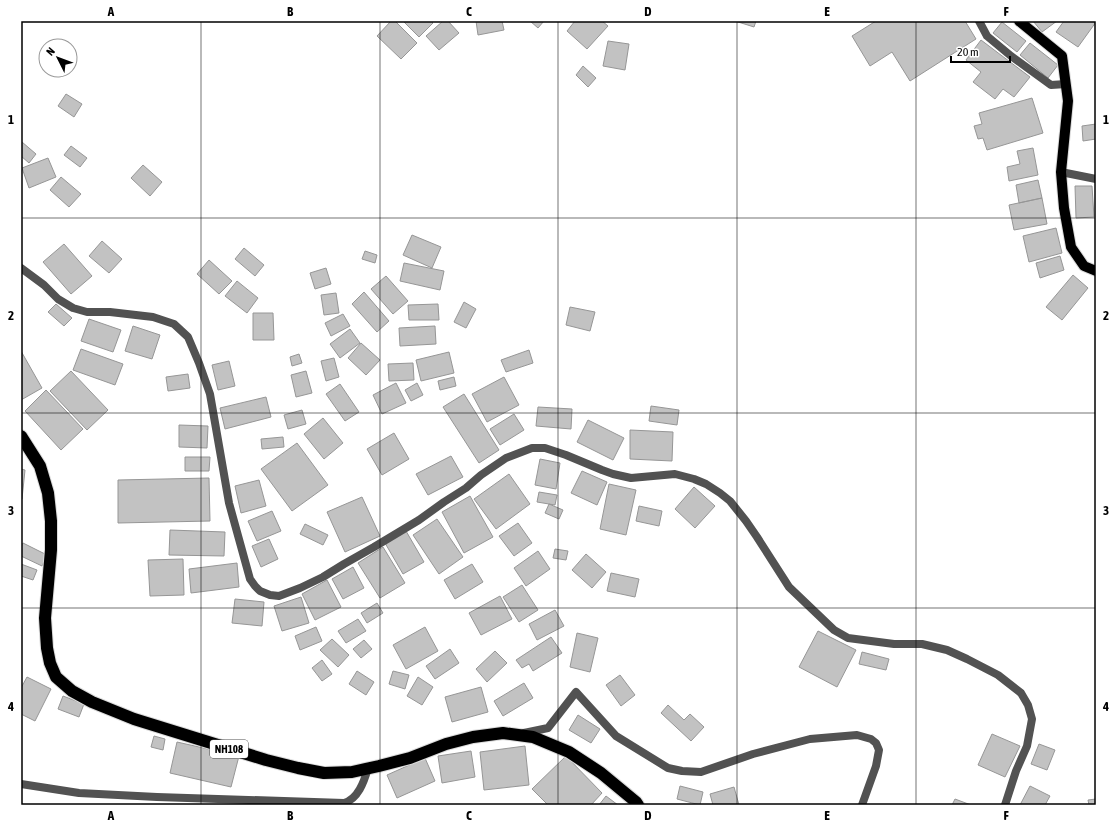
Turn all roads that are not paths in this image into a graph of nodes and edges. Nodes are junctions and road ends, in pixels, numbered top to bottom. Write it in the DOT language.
graph roads {
  1 [pos="979,21"];
  2 [pos="1019,21"];
  3 [pos="1066,84"];
  4 [pos="1061,172"];
  5 [pos="1096,179"];
  6 [pos="21,268"];
  7 [pos="1096,271"];
  8 [pos="21,436"];
  9 [pos="515,735"];
  10 [pos="368,768"];
  11 [pos="21,784"];
  12 [pos="638,805"];
  13 [pos="862,805"];
  14 [pos="1005,805"];
  1 -- 3 [label="street"];
  2 -- 3 [label="main road"];
  3 -- 4 [label="main road"];
  4 -- 5 [label="street"];
  4 -- 7 [label="main road"];
  6 -- 14 [label="street"];
  8 -- 10 [label="highway, NH108"];
  9 -- 10 [label="highway, NH108"];
  9 -- 12 [label="highway, NH108"];
  9 -- 13 [label="street"];
  10 -- 11 [label="street"];
}
